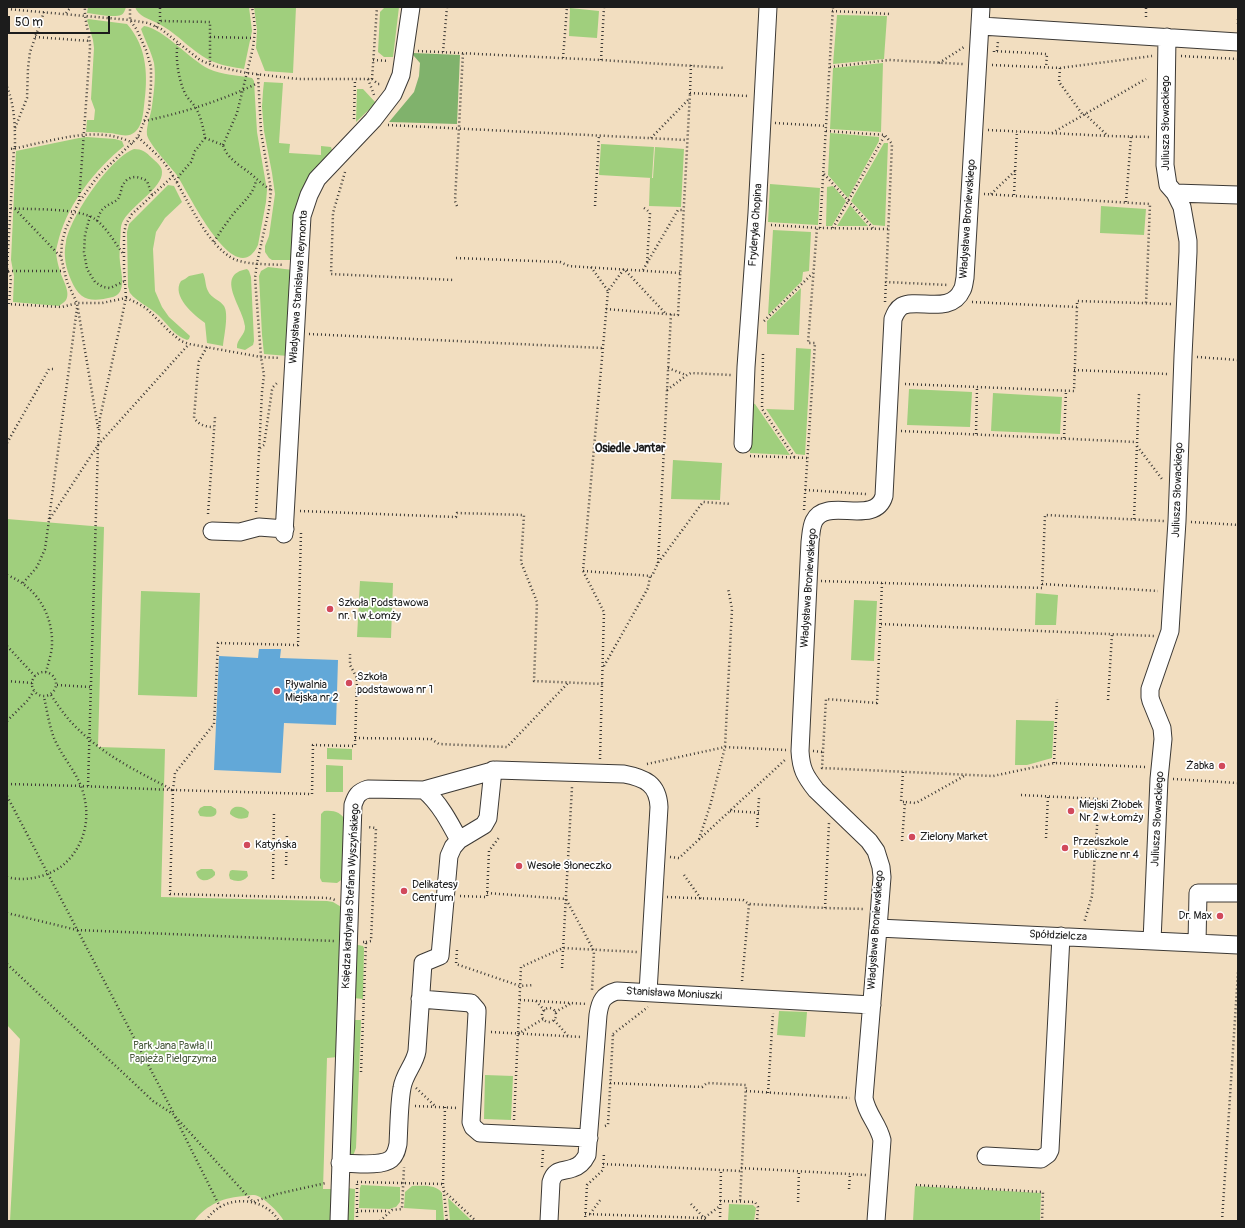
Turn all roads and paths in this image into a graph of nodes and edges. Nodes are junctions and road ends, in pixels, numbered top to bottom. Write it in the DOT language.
graph roads {
  1 [pos="71,7"];
  2 [pos="85,7"];
  3 [pos="130,7"];
  4 [pos="160,7"];
  5 [pos="252,7"];
  6 [pos="377,7"];
  7 [pos="411,7"];
  8 [pos="447,7"];
  9 [pos="567,7"];
  10 [pos="604,7"];
  11 [pos="768,7"];
  12 [pos="833,7"];
  13 [pos="981,7"];
  14 [pos="1146,7"];
  15 [pos="7,9"];
  16 [pos="832,11"];
  17 [pos="44,12"];
  18 [pos="66,14"];
  19 [pos="892,14"];
  20 [pos="84,16"];
  21 [pos="1146,17"];
  22 [pos="1238,19"];
  23 [pos="130,20"];
  24 [pos="160,21"];
  25 [pos="1238,24"];
  26 [pos="981,26"];
  27 [pos="156,27"];
  28 [pos="35,37"];
  29 [pos="1166,37"];
  30 [pos="210,38"];
  31 [pos="254,38"];
  32 [pos="90,41"];
  33 [pos="178,42"];
  34 [pos="1238,42"];
  35 [pos="964,47"];
  36 [pos="404,50"];
  37 [pos="443,52"];
  38 [pos="463,53"];
  39 [pos="1166,55"];
  40 [pos="563,58"];
  41 [pos="373,60"];
  42 [pos="601,60"];
  43 [pos="1238,60"];
  44 [pos="383,61"];
  45 [pos="938,63"];
  46 [pos="210,64"];
  47 [pos="969,64"];
  48 [pos="691,65"];
  49 [pos="993,65"];
  50 [pos="830,67"];
  51 [pos="725,68"];
  52 [pos="1046,68"];
  53 [pos="1060,68"];
  54 [pos="993,72"];
  55 [pos="247,73"];
  56 [pos="258,74"];
  57 [pos="355,79"];
  58 [pos="368,79"];
  59 [pos="372,79"];
  60 [pos="1146,79"];
  61 [pos="258,83"];
  62 [pos="378,84"];
  63 [pos="7,87"];
  64 [pos="243,91"];
  65 [pos="690,93"];
  66 [pos="374,96"];
  67 [pos="755,96"];
  68 [pos="689,100"];
  69 [pos="195,107"];
  70 [pos="1084,114"];
  71 [pos="354,120"];
  72 [pos="373,120"];
  73 [pos="144,121"];
  74 [pos="762,122"];
  75 [pos="827,126"];
  76 [pos="15,128"];
  77 [pos="459,128"];
  78 [pos="974,129"];
  79 [pos="826,131"];
  80 [pos="1017,131"];
  81 [pos="1052,133"];
  82 [pos="83,134"];
  83 [pos="599,135"];
  84 [pos="885,135"];
  85 [pos="1109,136"];
  86 [pos="1131,137"];
  87 [pos="138,138"];
  88 [pos="205,138"];
  89 [pos="650,138"];
  90 [pos="1165,138"];
  91 [pos="687,140"];
  92 [pos="133,143"];
  93 [pos="223,145"];
  94 [pos="14,148"];
  95 [pos="7,149"];
  96 [pos="1015,170"];
  97 [pos="345,171"];
  98 [pos="824,173"];
  99 [pos="173,176"];
  100 [pos="256,179"];
  101 [pos="177,182"];
  102 [pos="271,190"];
  103 [pos="970,193"];
  104 [pos="1175,193"];
  105 [pos="992,194"];
  106 [pos="1014,195"];
  107 [pos="1238,195"];
  108 [pos="152,196"];
  109 [pos="7,200"];
  110 [pos="848,201"];
  111 [pos="78,202"];
  112 [pos="1126,202"];
  113 [pos="10,203"];
  114 [pos="457,206"];
  115 [pos="595,206"];
  116 [pos="9,208"];
  117 [pos="644,208"];
  118 [pos="15,209"];
  119 [pos="684,210"];
  120 [pos="73,212"];
  121 [pos="90,216"];
  122 [pos="97,221"];
  123 [pos="756,224"];
  124 [pos="820,228"];
  125 [pos="834,228"];
  126 [pos="873,229"];
  127 [pos="888,229"];
  128 [pos="214,242"];
  129 [pos="124,255"];
  130 [pos="61,257"];
  131 [pos="456,258"];
  132 [pos="257,263"];
  133 [pos="272,264"];
  134 [pos="646,265"];
  135 [pos="591,267"];
  136 [pos="624,269"];
  137 [pos="643,270"];
  138 [pos="8,271"];
  139 [pos="64,271"];
  140 [pos="813,272"];
  141 [pos="680,273"];
  142 [pos="125,280"];
  143 [pos="454,280"];
  144 [pos="886,282"];
  145 [pos="952,282"];
  146 [pos="608,291"];
  147 [pos="126,298"];
  148 [pos="951,301"];
  149 [pos="77,303"];
  150 [pos="8,304"];
  151 [pos="1146,304"];
  152 [pos="1186,305"];
  153 [pos="885,306"];
  154 [pos="1077,307"];
  155 [pos="606,309"];
  156 [pos="666,314"];
  157 [pos="671,314"];
  158 [pos="764,328"];
  159 [pos="295,333"];
  160 [pos="189,344"];
  161 [pos="207,347"];
  162 [pos="602,348"];
  163 [pos="764,348"];
  164 [pos="1183,356"];
  165 [pos="261,357"];
  166 [pos="285,359"];
  167 [pos="1238,360"];
  168 [pos="668,368"];
  169 [pos="54,369"];
  170 [pos="1074,370"];
  171 [pos="687,375"];
  172 [pos="734,375"];
  173 [pos="1182,375"];
  174 [pos="281,379"];
  175 [pos="890,383"];
  176 [pos="977,387"];
  177 [pos="667,390"];
  178 [pos="1066,391"];
  179 [pos="1139,394"];
  180 [pos="214,417"];
  181 [pos="214,426"];
  182 [pos="887,431"];
  183 [pos="99,433"];
  184 [pos="976,434"];
  185 [pos="1064,438"];
  186 [pos="7,443"];
  187 [pos="1136,443"];
  188 [pos="98,445"];
  189 [pos="259,448"];
  190 [pos="746,450"];
  191 [pos="795,458"];
  192 [pos="808,458"];
  193 [pos="1162,479"];
  194 [pos="805,490"];
  195 [pos="869,493"];
  196 [pos="731,504"];
  197 [pos="294,511"];
  198 [pos="301,511"];
  199 [pos="208,514"];
  200 [pos="256,514"];
  201 [pos="301,519"];
  202 [pos="49,520"];
  203 [pos="1134,520"];
  204 [pos="1177,521"];
  205 [pos="1238,525"];
  206 [pos="290,530"];
  207 [pos="212,531"];
  208 [pos="658,563"];
  209 [pos="583,571"];
  210 [pos="7,575"];
  211 [pos="650,576"];
  212 [pos="808,581"];
  213 [pos="22,583"];
  214 [pos="882,583"];
  215 [pos="1042,584"];
  216 [pos="728,588"];
  217 [pos="1173,592"];
  218 [pos="881,624"];
  219 [pos="1112,634"];
  220 [pos="1169,636"];
  221 [pos="7,646"];
  222 [pos="350,654"];
  223 [pos="603,668"];
  224 [pos="46,672"];
  225 [pos="35,676"];
  226 [pos="7,681"];
  227 [pos="569,682"];
  228 [pos="32,683"];
  229 [pos="603,684"];
  230 [pos="57,685"];
  231 [pos="91,687"];
  232 [pos="34,691"];
  233 [pos="51,695"];
  234 [pos="44,697"];
  235 [pos="1057,699"];
  236 [pos="1108,700"];
  237 [pos="7,721"];
  238 [pos="355,738"];
  239 [pos="725,747"];
  240 [pos="800,750"];
  241 [pos="823,752"];
  242 [pos="600,760"];
  243 [pos="1054,763"];
  244 [pos="640,766"];
  245 [pos="492,770"];
  246 [pos="904,772"];
  247 [pos="1160,773"];
  248 [pos="966,775"];
  249 [pos="7,784"];
  250 [pos="1238,784"];
  251 [pos="80,786"];
  252 [pos="88,786"];
  253 [pos="572,786"];
  254 [pos="173,790"];
  255 [pos="424,790"];
  256 [pos="1021,795"];
  257 [pos="7,796"];
  258 [pos="1048,796"];
  259 [pos="759,798"];
  260 [pos="905,802"];
  261 [pos="274,811"];
  262 [pos="730,811"];
  263 [pos="760,813"];
  264 [pos="1099,816"];
  265 [pos="1157,820"];
  266 [pos="829,822"];
  267 [pos="352,827"];
  268 [pos="757,827"];
  269 [pos="287,834"];
  270 [pos="500,836"];
  271 [pos="1046,838"];
  272 [pos="460,840"];
  273 [pos="699,840"];
  274 [pos="902,840"];
  275 [pos="286,865"];
  276 [pos="48,874"];
  277 [pos="684,875"];
  278 [pos="7,877"];
  279 [pos="272,879"];
  280 [pos="461,890"];
  281 [pos="487,893"];
  282 [pos="1238,893"];
  283 [pos="460,896"];
  284 [pos="566,899"];
  285 [pos="701,899"];
  286 [pos="460,903"];
  287 [pos="749,904"];
  288 [pos="340,905"];
  289 [pos="825,908"];
  290 [pos="7,913"];
  291 [pos="878,928"];
  292 [pos="1082,928"];
  293 [pos="77,930"];
  294 [pos="1060,936"];
  295 [pos="348,941"];
  296 [pos="1152,941"];
  297 [pos="366,942"];
  298 [pos="1197,943"];
  299 [pos="1238,945"];
  300 [pos="563,948"];
  301 [pos="457,949"];
  302 [pos="594,951"];
  303 [pos="642,952"];
  304 [pos="7,964"];
  305 [pos="562,968"];
  306 [pos="1238,972"];
  307 [pos="742,981"];
  308 [pos="534,985"];
  309 [pos="520,986"];
  310 [pos="649,999"];
  311 [pos="420,1000"];
  312 [pos="520,1000"];
  313 [pos="535,1000"];
  314 [pos="572,1003"];
  315 [pos="591,1004"];
  316 [pos="872,1004"];
  317 [pos="774,1007"];
  318 [pos="545,1011"];
  319 [pos="555,1012"];
  320 [pos="543,1019"];
  321 [pos="554,1020"];
  322 [pos="477,1031"];
  323 [pos="518,1034"];
  324 [pos="613,1034"];
  325 [pos="568,1036"];
  326 [pos="588,1037"];
  327 [pos="405,1078"];
  328 [pos="610,1083"];
  329 [pos="746,1092"];
  330 [pos="768,1093"];
  331 [pos="856,1098"];
  332 [pos="400,1106"];
  333 [pos="436,1107"];
  334 [pos="446,1107"];
  335 [pos="472,1108"];
  336 [pos="174,1114"];
  337 [pos="513,1135"];
  338 [pos="589,1138"];
  339 [pos="986,1156"];
  340 [pos="340,1163"];
  341 [pos="603,1164"];
  342 [pos="741,1169"];
  343 [pos="721,1170"];
  344 [pos="799,1171"];
  345 [pos="850,1174"];
  346 [pos="872,1175"];
  347 [pos="340,1182"];
  348 [pos="443,1184"];
  349 [pos="916,1185"];
  350 [pos="849,1189"];
  351 [pos="444,1191"];
  352 [pos="601,1199"];
  353 [pos="720,1201"];
  354 [pos="253,1202"];
  355 [pos="740,1202"];
  356 [pos="798,1202"];
  357 [pos="691,1204"];
  358 [pos="720,1206"];
  359 [pos="220,1207"];
  360 [pos="357,1211"];
  361 [pos="390,1212"];
  362 [pos="586,1214"];
  363 [pos="590,1214"];
  364 [pos="704,1218"];
  365 [pos="206,1221"];
  366 [pos="279,1221"];
  367 [pos="339,1221"];
  368 [pos="447,1221"];
  369 [pos="476,1221"];
  370 [pos="549,1221"];
  371 [pos="707,1221"];
  372 [pos="720,1221"];
  373 [pos="757,1221"];
  374 [pos="876,1221"];
  375 [pos="1042,1221"];
  376 [pos="1222,1221"];
  1 -- 18 [label="path"];
  2 -- 20 [label="path"];
  3 -- 23 [label="path"];
  4 -- 24 [label="path"];
  5 -- 31 [label="path"];
  6 -- 41 [label="path"];
  7 -- 36 [label="street, Władysława Stanisława Reymonta"];
  8 -- 37 [label="path"];
  9 -- 40 [label="path"];
  10 -- 42 [label="path"];
  11 -- 74 [label="street, Fryderyka Chopina"];
  12 -- 16 [label="path"];
  13 -- 26 [label="street, Władysława Broniewskiego"];
  14 -- 21 [label="path"];
  15 -- 17 [label="path"];
  16 -- 19 [label="path"];
  16 -- 50 [label="path"];
  17 -- 18 [label="path"];
  17 -- 28 [label="path"];
  18 -- 20 [label="path"];
  20 -- 23 [label="path"];
  20 -- 32 [label="path"];
  22 -- 25 [label="path"];
  23 -- 27 [label="path"];
  23 -- 73 [label="path"];
  24 -- 27 [label="path"];
  24 -- 30 [label="path"];
  26 -- 29 [label="street"];
  26 -- 78 [label="street, Władysława Broniewskiego"];
  27 -- 33 [label="path"];
  28 -- 32 [label="path"];
  28 -- 76 [label="path"];
  29 -- 34 [label="street"];
  29 -- 39 [label="street, Juliusza Słowackiego"];
  30 -- 31 [label="path"];
  30 -- 46 [label="path"];
  31 -- 55 [label="path"];
  32 -- 82 [label="path"];
  33 -- 46 [label="path"];
  33 -- 69 [label="path"];
  35 -- 45 [label="path"];
  36 -- 37 [label="path"];
  36 -- 72 [label="street, Władysława Stanisława Reymonta"];
  37 -- 38 [label="path"];
  38 -- 40 [label="path"];
  38 -- 77 [label="path"];
  39 -- 43 [label="path"];
  39 -- 53 [label="path"];
  39 -- 90 [label="street, Juliusza Słowackiego"];
  40 -- 42 [label="path"];
  41 -- 44 [label="path"];
  41 -- 59 [label="path"];
  42 -- 48 [label="path"];
  45 -- 47 [label="path"];
  45 -- 50 [label="path"];
  46 -- 55 [label="path"];
  48 -- 51 [label="path"];
  48 -- 65 [label="path"];
  49 -- 52 [label="path"];
  49 -- 52 [label="path"];
  49 -- 54 [label="path"];
  50 -- 75 [label="path"];
  52 -- 53 [label="path"];
  53 -- 70 [label="path"];
  55 -- 56 [label="path"];
  55 -- 64 [label="path"];
  56 -- 57 [label="path"];
  56 -- 61 [label="path"];
  57 -- 58 [label="path"];
  57 -- 71 [label="path"];
  58 -- 59 [label="path"];
  58 -- 66 [label="path"];
  59 -- 62 [label="path"];
  60 -- 70 [label="path"];
  61 -- 64 [label="path"];
  61 -- 102 [label="path"];
  63 -- 76 [label="path"];
  64 -- 69 [label="path"];
  64 -- 93 [label="path"];
  65 -- 67 [label="path"];
  65 -- 68 [label="path"];
  68 -- 89 [label="path"];
  68 -- 91 [label="path"];
  69 -- 73 [label="path"];
  69 -- 88 [label="path"];
  70 -- 81 [label="path"];
  70 -- 85 [label="path"];
  72 -- 77 [label="path"];
  72 -- 159 [label="street, Władysława Stanisława Reymonta"];
  73 -- 87 [label="path"];
  74 -- 75 [label="path"];
  74 -- 123 [label="street, Fryderyka Chopina"];
  75 -- 79 [label="path"];
  76 -- 94 [label="path"];
  77 -- 83 [label="path"];
  77 -- 114 [label="path"];
  78 -- 80 [label="path"];
  78 -- 103 [label="street, Władysława Broniewskiego"];
  79 -- 84 [label="path"];
  79 -- 98 [label="path"];
  80 -- 81 [label="path"];
  80 -- 96 [label="path"];
  81 -- 85 [label="path"];
  82 -- 92 [label="path"];
  82 -- 94 [label="path"];
  82 -- 111 [label="path"];
  83 -- 89 [label="path"];
  83 -- 115 [label="path"];
  84 -- 110 [label="path"];
  84 -- 127 [label="path"];
  85 -- 86 [label="path"];
  86 -- 90 [label="path"];
  86 -- 112 [label="path"];
  87 -- 92 [label="path"];
  87 -- 99 [label="path"];
  88 -- 93 [label="path"];
  88 -- 101 [label="path"];
  89 -- 91 [label="path"];
  90 -- 104 [label="street, Juliusza Słowackiego"];
  91 -- 119 [label="path"];
  92 -- 111 [label="path"];
  93 -- 100 [label="path"];
  94 -- 95 [label="path"];
  94 -- 113 [label="path"];
  96 -- 105 [label="path"];
  96 -- 106 [label="path"];
  97 -- 143 [label="path"];
  98 -- 110 [label="path"];
  98 -- 124 [label="path"];
  99 -- 101 [label="path"];
  99 -- 108 [label="path"];
  100 -- 102 [label="path"];
  100 -- 128 [label="path"];
  101 -- 128 [label="path"];
  102 -- 132 [label="path"];
  103 -- 105 [label="path"];
  103 -- 148 [label="street, Władysława Broniewskiego"];
  104 -- 107 [label="street"];
  104 -- 152 [label="street, Juliusza Słowackiego"];
  105 -- 106 [label="path"];
  106 -- 112 [label="path"];
  108 -- 122 [label="path"];
  108 -- 129 [label="path"];
  109 -- 113 [label="path"];
  110 -- 125 [label="path"];
  110 -- 126 [label="path"];
  111 -- 120 [label="path"];
  112 -- 151 [label="path"];
  113 -- 116 [label="path"];
  116 -- 118 [label="path"];
  116 -- 138 [label="path"];
  117 -- 134 [label="path"];
  118 -- 120 [label="path"];
  118 -- 130 [label="path"];
  119 -- 134 [label="path"];
  119 -- 141 [label="path"];
  120 -- 121 [label="path"];
  120 -- 130 [label="path"];
  121 -- 122 [label="path"];
  121 -- 142 [label="path"];
  122 -- 129 [label="path"];
  123 -- 124 [label="path"];
  123 -- 190 [label="street, Fryderyka Chopina"];
  124 -- 125 [label="path"];
  125 -- 126 [label="path"];
  126 -- 127 [label="path"];
  127 -- 144 [label="path"];
  128 -- 132 [label="path"];
  129 -- 142 [label="path"];
  130 -- 139 [label="path"];
  131 -- 135 [label="path"];
  132 -- 133 [label="path"];
  132 -- 165 [label="path"];
  134 -- 137 [label="path"];
  135 -- 136 [label="path"];
  135 -- 146 [label="path"];
  136 -- 137 [label="path"];
  136 -- 146 [label="path"];
  136 -- 156 [label="path"];
  137 -- 141 [label="path"];
  138 -- 139 [label="path"];
  138 -- 150 [label="path"];
  139 -- 149 [label="path"];
  140 -- 158 [label="path"];
  141 -- 157 [label="path"];
  142 -- 147 [label="path"];
  144 -- 145 [label="path"];
  144 -- 153 [label="path"];
  146 -- 155 [label="path"];
  147 -- 149 [label="path"];
  147 -- 160 [label="path"];
  147 -- 183 [label="path"];
  148 -- 154 [label="path"];
  148 -- 175 [label="street, Władysława Broniewskiego"];
  149 -- 150 [label="path"];
  149 -- 183 [label="path"];
  149 -- 202 [label="path"];
  151 -- 152 [label="path"];
  151 -- 154 [label="path"];
  152 -- 164 [label="street, Juliusza Słowackiego"];
  154 -- 170 [label="path"];
  155 -- 156 [label="path"];
  155 -- 162 [label="path"];
  156 -- 157 [label="path"];
  157 -- 168 [label="path"];
  159 -- 162 [label="path"];
  159 -- 206 [label="street, Władysława Stanisława Reymonta"];
  160 -- 161 [label="path"];
  160 -- 188 [label="path"];
  161 -- 165 [label="path"];
  161 -- 181 [label="path"];
  162 -- 209 [label="path"];
  163 -- 191 [label="path"];
  164 -- 167 [label="path"];
  164 -- 173 [label="street, Juliusza Słowackiego"];
  165 -- 166 [label="path"];
  165 -- 189 [label="path"];
  168 -- 171 [label="path"];
  168 -- 177 [label="path"];
  169 -- 186 [label="path"];
  170 -- 173 [label="path"];
  170 -- 178 [label="path"];
  171 -- 172 [label="path"];
  171 -- 177 [label="path"];
  173 -- 204 [label="street, Juliusza Słowackiego"];
  174 -- 189 [label="path"];
  175 -- 176 [label="path"];
  175 -- 182 [label="street, Władysława Broniewskiego"];
  176 -- 178 [label="path"];
  176 -- 184 [label="path"];
  177 -- 208 [label="path"];
  178 -- 185 [label="path"];
  179 -- 187 [label="path"];
  180 -- 181 [label="path"];
  181 -- 199 [label="path"];
  182 -- 184 [label="path"];
  182 -- 212 [label="street, Władysława Broniewskiego"];
  183 -- 188 [label="path"];
  184 -- 185 [label="path"];
  185 -- 187 [label="path"];
  187 -- 193 [label="path"];
  187 -- 203 [label="path"];
  188 -- 202 [label="path"];
  188 -- 231 [label="path"];
  189 -- 200 [label="path"];
  190 -- 191 [label="path"];
  191 -- 192 [label="path"];
  194 -- 195 [label="path"];
  196 -- 208 [label="path"];
  197 -- 198 [label="path"];
  198 -- 201 [label="path"];
  198 -- 227 [label="path"];
  202 -- 213 [label="path"];
  203 -- 204 [label="path"];
  203 -- 215 [label="path"];
  204 -- 205 [label="path"];
  204 -- 217 [label="street, Juliusza Słowackiego"];
  206 -- 207 [label="street"];
  206 -- 254 [label="path"];
  208 -- 211 [label="path"];
  209 -- 211 [label="path"];
  209 -- 223 [label="path"];
  210 -- 213 [label="path"];
  211 -- 223 [label="path"];
  212 -- 214 [label="path"];
  212 -- 240 [label="street, Władysława Broniewskiego"];
  213 -- 224 [label="path"];
  214 -- 215 [label="path"];
  214 -- 218 [label="path"];
  215 -- 217 [label="path"];
  216 -- 239 [label="path"];
  217 -- 220 [label="street, Juliusza Słowackiego"];
  218 -- 219 [label="path"];
  218 -- 241 [label="path"];
  219 -- 220 [label="path"];
  219 -- 236 [label="path"];
  220 -- 247 [label="street, Juliusza Słowackiego"];
  221 -- 225 [label="path"];
  222 -- 238 [label="path"];
  223 -- 229 [label="path"];
  224 -- 225 [label="path"];
  224 -- 230 [label="path"];
  225 -- 228 [label="path"];
  226 -- 228 [label="path"];
  227 -- 229 [label="path"];
  227 -- 238 [label="path"];
  228 -- 232 [label="path"];
  229 -- 242 [label="path"];
  230 -- 231 [label="path"];
  230 -- 233 [label="path"];
  231 -- 252 [label="path"];
  232 -- 234 [label="path"];
  232 -- 237 [label="path"];
  233 -- 234 [label="path"];
  233 -- 254 [label="path"];
  234 -- 251 [label="path"];
  235 -- 243 [label="path"];
  238 -- 254 [label="path"];
  239 -- 240 [label="path"];
  239 -- 244 [label="path"];
  239 -- 273 [label="path"];
  240 -- 241 [label="path"];
  240 -- 291 [label="street, Władysława Broniewskiego"];
  241 -- 246 [label="path"];
  243 -- 247 [label="path"];
  243 -- 248 [label="path"];
  245 -- 255 [label="street, Księdza kardynała Stefana Wyszyńskiego"];
  245 -- 272 [label="street"];
  245 -- 310 [label="street, Księdza kardynała Stefana Wyszyńskiego"];
  246 -- 248 [label="path"];
  246 -- 260 [label="path"];
  247 -- 250 [label="path"];
  247 -- 265 [label="street, Juliusza Słowackiego"];
  248 -- 260 [label="path"];
  249 -- 251 [label="path"];
  251 -- 252 [label="path"];
  251 -- 276 [label="path"];
  252 -- 254 [label="path"];
  253 -- 284 [label="path"];
  254 -- 288 [label="path"];
  255 -- 267 [label="street, Księdza kardynała Stefana Wyszyńskiego"];
  255 -- 272 [label="street"];
  256 -- 258 [label="path"];
  257 -- 276 [label="path"];
  258 -- 264 [label="path"];
  258 -- 271 [label="path"];
  259 -- 263 [label="path"];
  260 -- 274 [label="path"];
  261 -- 279 [label="path"];
  262 -- 263 [label="path"];
  263 -- 268 [label="path"];
  264 -- 265 [label="path"];
  264 -- 292 [label="path"];
  265 -- 296 [label="street, Juliusza Słowackiego"];
  266 -- 289 [label="path"];
  267 -- 295 [label="street, Księdza kardynała Stefana Wyszyńskiego"];
  267 -- 297 [label="path"];
  269 -- 275 [label="path"];
  270 -- 281 [label="path"];
  272 -- 311 [label="street"];
  276 -- 278 [label="path"];
  276 -- 293 [label="path"];
  277 -- 285 [label="path"];
  280 -- 283 [label="path"];
  281 -- 283 [label="path"];
  281 -- 284 [label="path"];
  282 -- 298 [label="street"];
  283 -- 286 [label="path"];
  284 -- 300 [label="path"];
  284 -- 302 [label="path"];
  287 -- 307 [label="path"];
  290 -- 293 [label="path"];
  291 -- 294 [label="street, Spółdzielcza"];
  291 -- 316 [label="street, Władysława Broniewskiego"];
  293 -- 295 [label="path"];
  293 -- 336 [label="path"];
  294 -- 296 [label="street, Spółdzielcza"];
  294 -- 339 [label="street"];
  295 -- 340 [label="street, Księdza kardynała Stefana Wyszyńskiego"];
  296 -- 298 [label="street, Spółdzielcza"];
  298 -- 299 [label="street, Spółdzielcza"];
  300 -- 302 [label="path"];
  300 -- 305 [label="path"];
  300 -- 309 [label="path"];
  301 -- 309 [label="path"];
  302 -- 303 [label="path"];
  304 -- 336 [label="path"];
  306 -- 376 [label="path"];
  308 -- 309 [label="path"];
  309 -- 312 [label="path"];
  310 -- 316 [label="street, Stanisława Moniuszki"];
  310 -- 324 [label="path"];
  310 -- 338 [label="street, Stanisława Moniuszki"];
  311 -- 322 [label="street"];
  311 -- 327 [label="street"];
  312 -- 313 [label="path"];
  312 -- 323 [label="path"];
  313 -- 314 [label="path"];
  313 -- 318 [label="path"];
  314 -- 315 [label="path"];
  314 -- 319 [label="path"];
  316 -- 374 [label="street, Władysława Broniewskiego"];
  317 -- 330 [label="path"];
  318 -- 319 [label="path"];
  318 -- 320 [label="path"];
  319 -- 321 [label="path"];
  320 -- 321 [label="path"];
  320 -- 323 [label="path"];
  321 -- 325 [label="path"];
  322 -- 323 [label="path"];
  322 -- 335 [label="street"];
  323 -- 325 [label="path"];
  323 -- 337 [label="path"];
  325 -- 326 [label="path"];
  327 -- 332 [label="street"];
  327 -- 333 [label="path"];
  328 -- 329 [label="path"];
  329 -- 330 [label="path"];
  329 -- 342 [label="path"];
  330 -- 331 [label="path"];
  332 -- 333 [label="path"];
  332 -- 340 [label="street"];
  333 -- 334 [label="path"];
  334 -- 335 [label="path"];
  334 -- 348 [label="path"];
  335 -- 337 [label="street"];
  336 -- 354 [label="path"];
  336 -- 359 [label="path"];
  337 -- 338 [label="street"];
  338 -- 370 [label="street, Stanisława Moniuszki"];
  340 -- 347 [label="street, Księdza kardynała Stefana Wyszyńskiego"];
  341 -- 343 [label="path"];
  342 -- 343 [label="path"];
  342 -- 344 [label="path"];
  342 -- 355 [label="path"];
  343 -- 353 [label="path"];
  344 -- 345 [label="path"];
  344 -- 356 [label="path"];
  345 -- 346 [label="path"];
  345 -- 350 [label="path"];
  347 -- 348 [label="path"];
  347 -- 354 [label="path"];
  347 -- 367 [label="street, Księdza kardynała Stefana Wyszyńskiego"];
  348 -- 351 [label="path"];
  349 -- 375 [label="path"];
  351 -- 368 [label="path"];
  351 -- 369 [label="path"];
  352 -- 363 [label="path"];
  353 -- 355 [label="path"];
  353 -- 358 [label="path"];
  354 -- 359 [label="path"];
  354 -- 366 [label="path"];
  355 -- 373 [label="path"];
  357 -- 364 [label="path"];
  358 -- 364 [label="path"];
  358 -- 372 [label="path"];
  359 -- 365 [label="path"];
  360 -- 361 [label="path"];
  362 -- 363 [label="path"];
  363 -- 364 [label="path"];
  364 -- 371 [label="path"];
}
